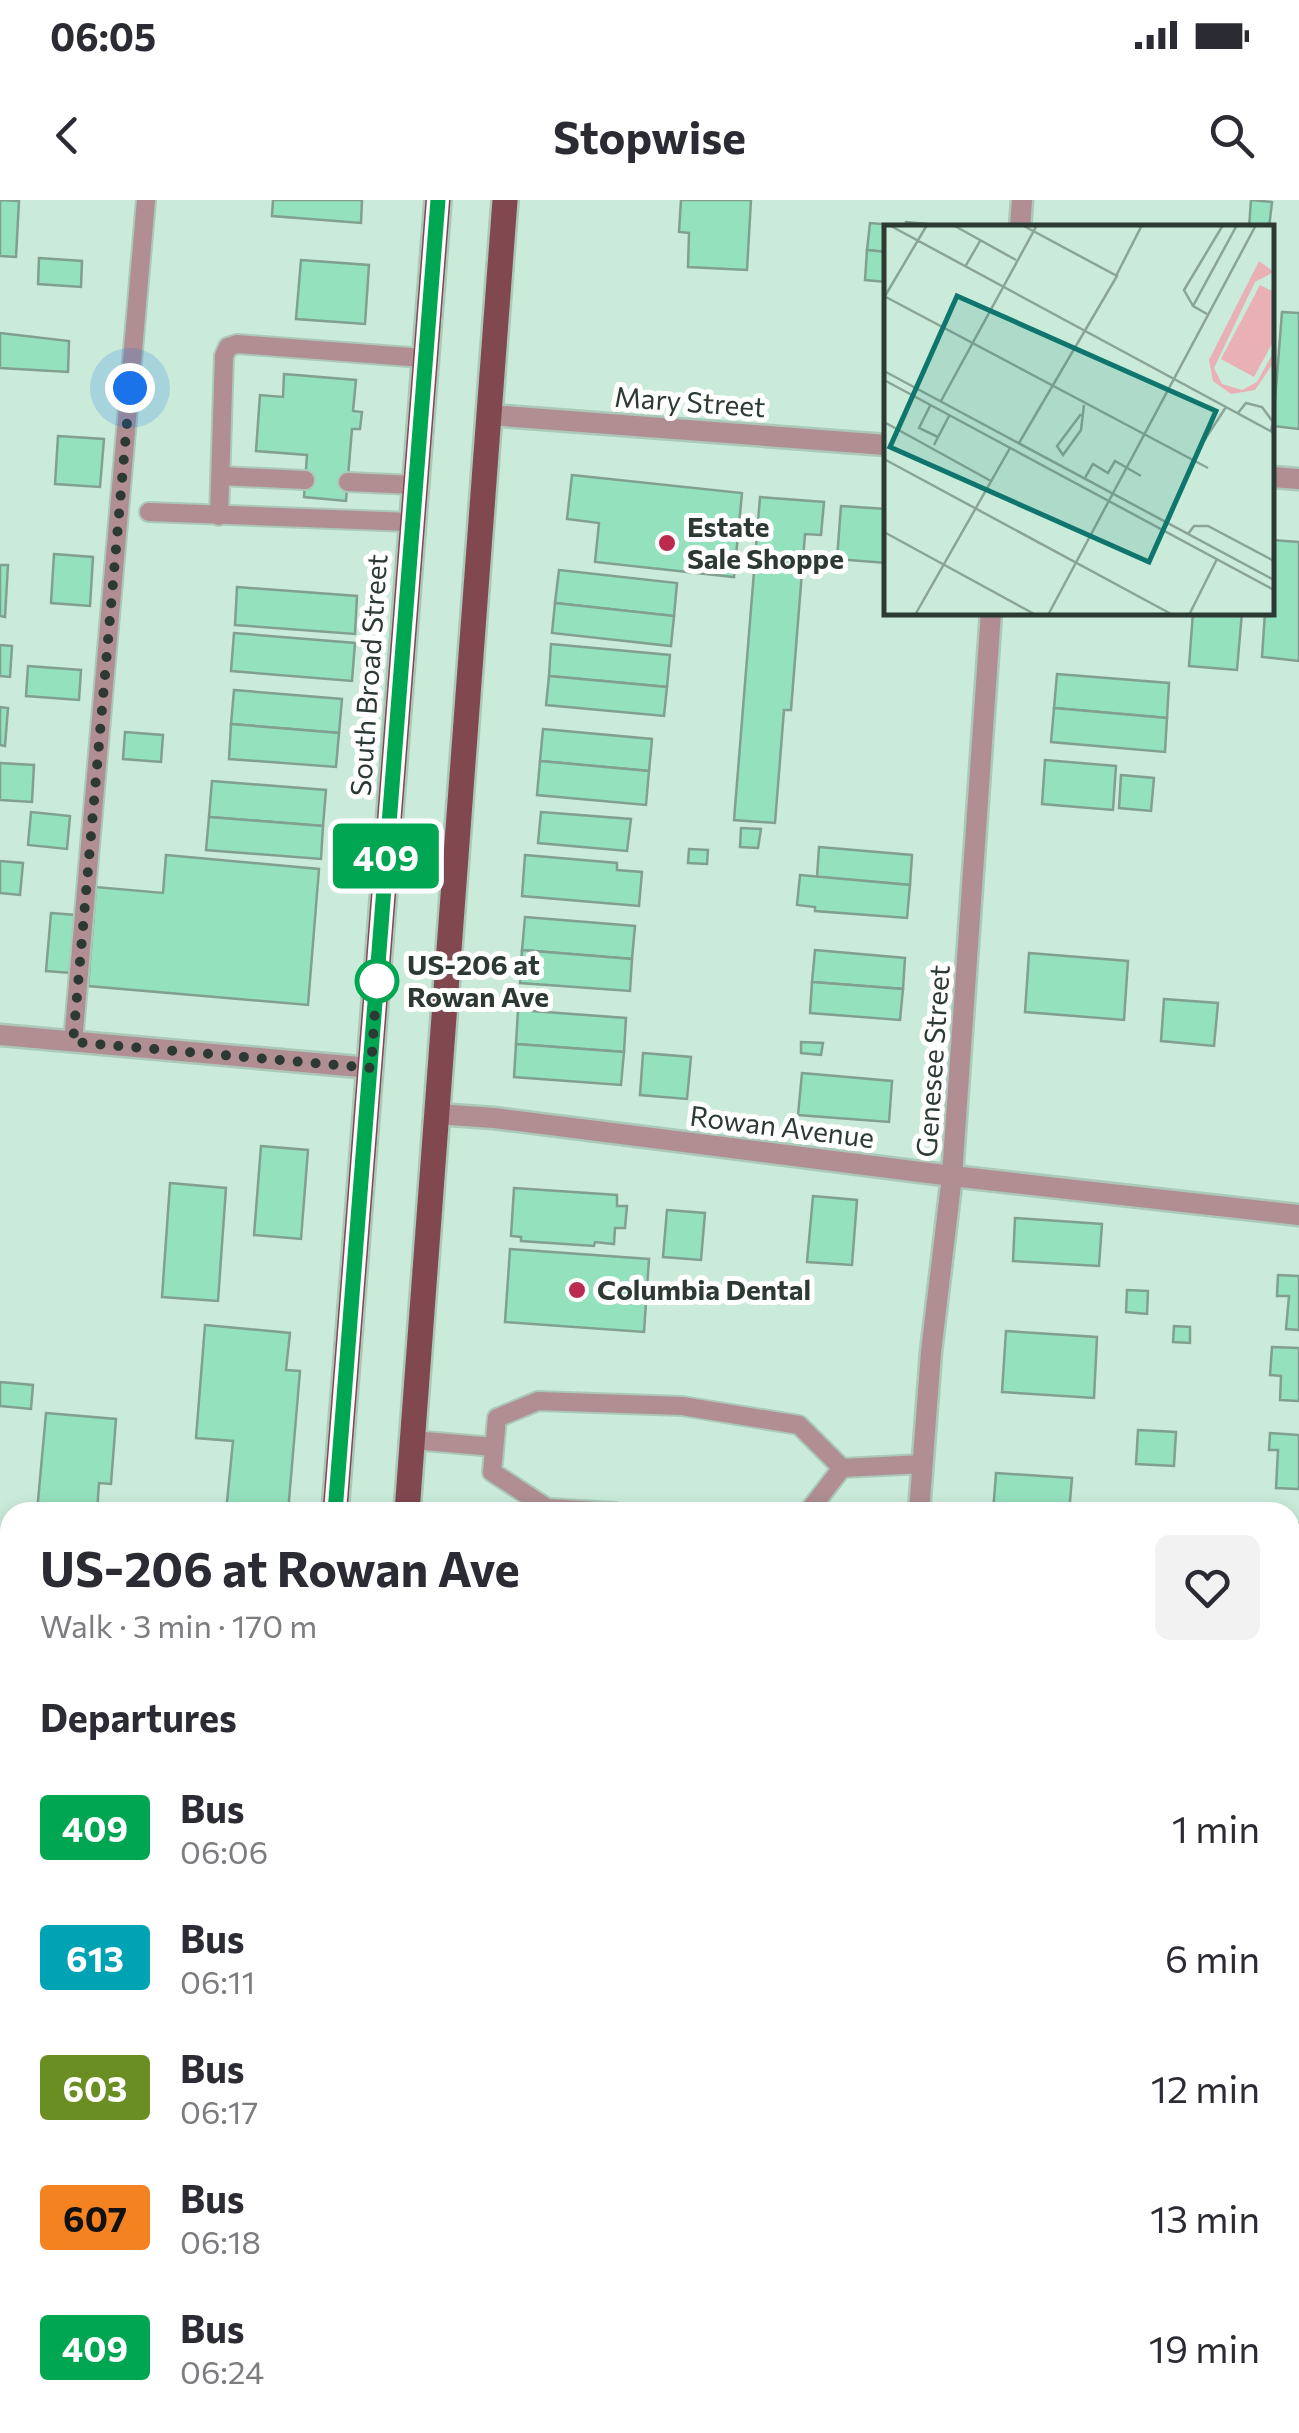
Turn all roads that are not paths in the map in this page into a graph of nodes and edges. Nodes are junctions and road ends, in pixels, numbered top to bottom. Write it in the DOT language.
graph roads {
  1 [pos="146,200"];
  2 [pos="438,200"];
  3 [pos="505,200"];
  4 [pos="1022,200"];
  5 [pos="1020,225"];
  6 [pos="423,358"];
  7 [pos="490,416"];
  8 [pos="884,445"];
  9 [pos="222,476"];
  10 [pos="1274,477"];
  11 [pos="1299,479"];
  12 [pos="306,480"];
  13 [pos="348,482"];
  14 [pos="414,485"];
  15 [pos="149,512"];
  16 [pos="219,516"];
  17 [pos="410,522"];
  18 [pos="991,615"];
  19 [pos="0,1035"];
  20 [pos="73,1042"];
  21 [pos="371,1068"];
  22 [pos="436,1114"];
  23 [pos="952,1176"];
  24 [pos="1299,1214"];
  25 [pos="412,1440"];
  26 [pos="494,1447"];
  27 [pos="923,1464"];
  28 [pos="842,1468"];
  29 [pos="336,1502"];
  30 [pos="408,1502"];
  31 [pos="538,1502"];
  32 [pos="816,1502"];
  33 [pos="920,1502"];
  1 -- 20 [label="lane"];
  2 -- 6 [label="main road, South Broad Street"];
  3 -- 7 [label="main road"];
  4 -- 5 [label="street"];
  6 -- 9 [label="lane"];
  6 -- 14 [label="main road, South Broad Street"];
  7 -- 8 [label="street, Mary Street"];
  7 -- 22 [label="main road"];
  9 -- 12 [label="lane"];
  9 -- 16 [label="lane"];
  10 -- 11 [label="street"];
  13 -- 14 [label="lane"];
  14 -- 17 [label="main road, South Broad Street"];
  15 -- 16 [label="lane"];
  16 -- 17 [label="lane"];
  17 -- 21 [label="main road, South Broad Street"];
  18 -- 23 [label="street, Genesee Street"];
  19 -- 20 [label="street"];
  20 -- 21 [label="street"];
  21 -- 29 [label="main road, South Broad Street"];
  22 -- 23 [label="street, Rowan Avenue"];
  22 -- 25 [label="main road"];
  23 -- 24 [label="street, Rowan Avenue"];
  23 -- 27 [label="street, Genesee Street"];
  25 -- 26 [label="lane"];
  25 -- 30 [label="main road"];
  26 -- 28 [label="lane"];
  26 -- 31 [label="lane"];
  27 -- 28 [label="lane"];
  27 -- 33 [label="street, Genesee Street"];
  28 -- 32 [label="lane"];
}
